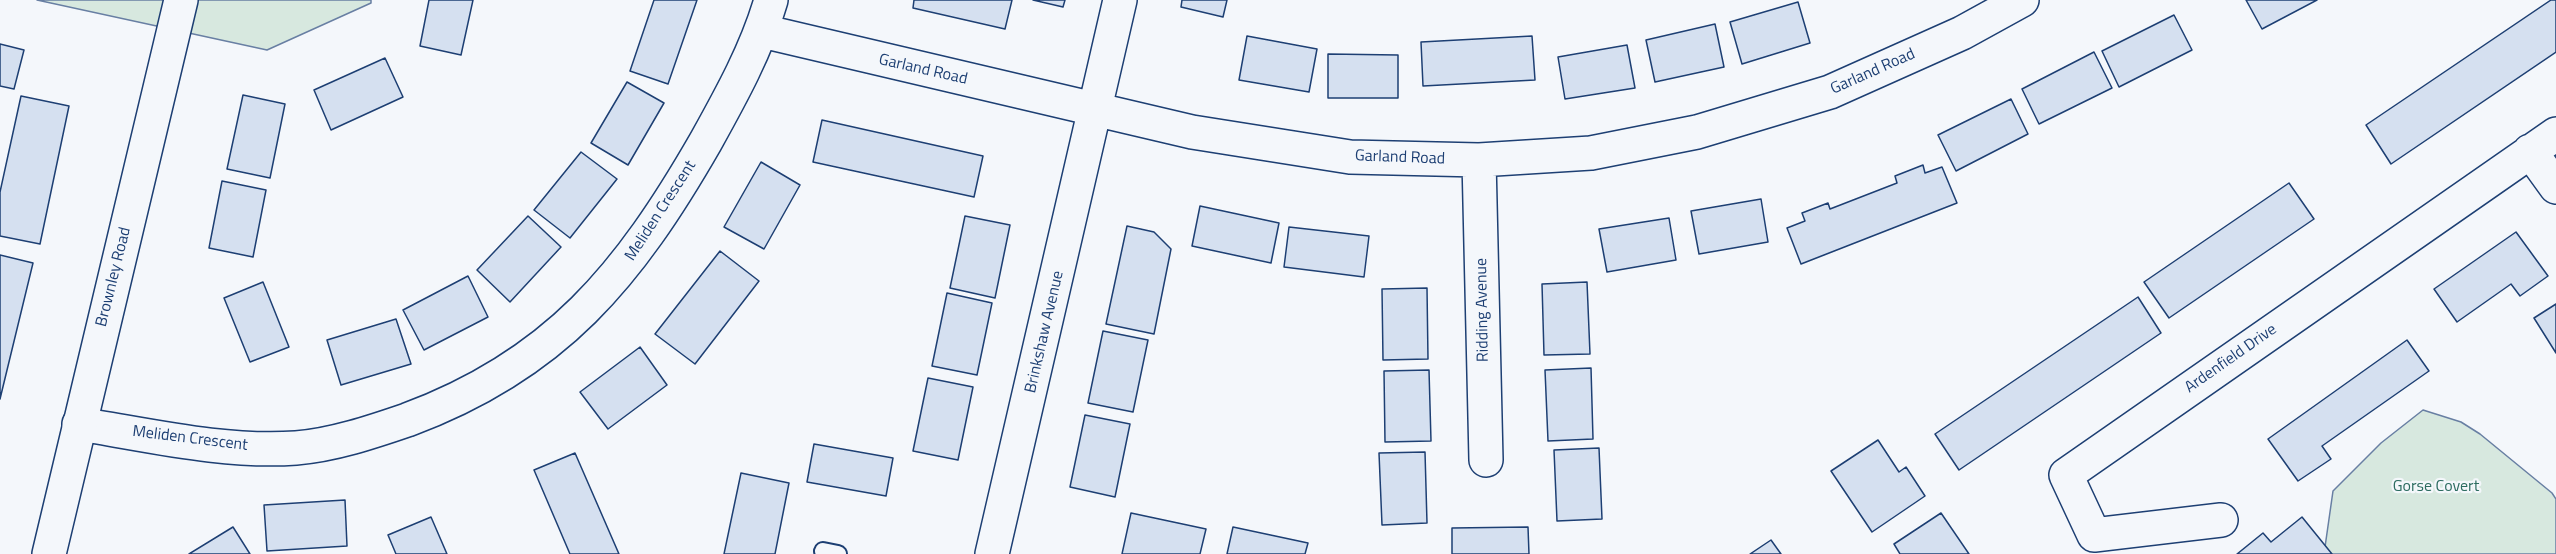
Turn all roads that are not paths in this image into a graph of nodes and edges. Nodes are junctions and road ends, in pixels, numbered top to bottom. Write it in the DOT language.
graph roads {
  1 [pos="181,0"];
  2 [pos="771,0"];
  3 [pos="1120,0"];
  4 [pos="2022,0"];
  5 [pos="762,31"];
  6 [pos="1096,111"];
  7 [pos="2543,142"];
  8 [pos="1479,160"];
  9 [pos="2556,187"];
  10 [pos="79,424"];
  11 [pos="1486,460"];
  12 [pos="2221,520"];
  13 [pos="2090,544"];
  14 [pos="49,554"];
  15 [pos="992,554"];
  1 -- 10 [label="street, Brownley Road"];
  2 -- 5 [label="street, Meliden Crescent"];
  3 -- 6 [label="street, Brinkshaw Avenue"];
  4 -- 8 [label="street, Garland Road"];
  5 -- 6 [label="street, Garland Road"];
  5 -- 10 [label="street, Meliden Crescent"];
  6 -- 8 [label="street, Garland Road"];
  6 -- 15 [label="street, Brinkshaw Avenue"];
  7 -- 9 [label="street"];
  7 -- 13 [label="street, Ardenfield Drive"];
  8 -- 11 [label="street, Ridding Avenue"];
  10 -- 14 [label="street, Brownley Road"];
  12 -- 13 [label="street, Ardenfield Drive"];
}
